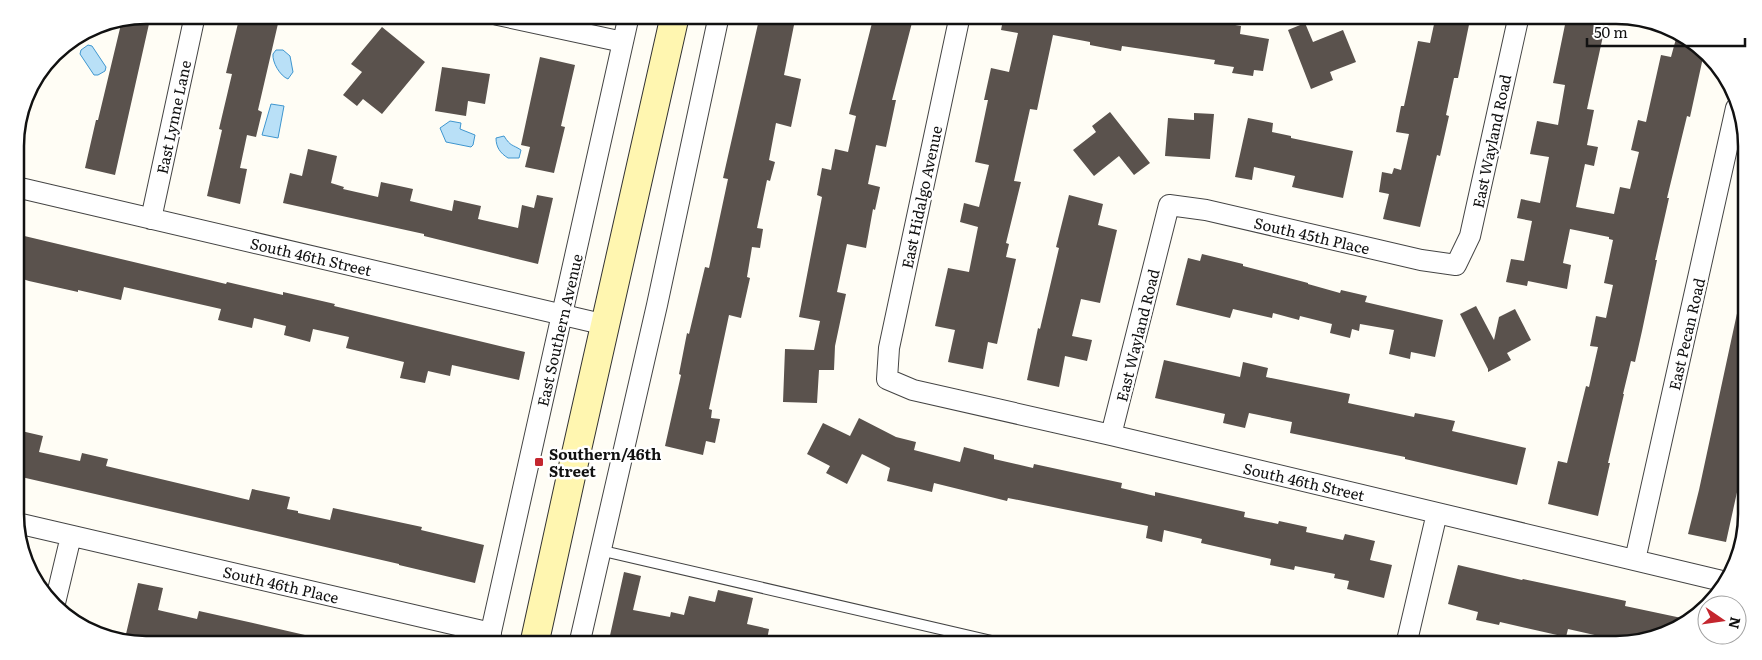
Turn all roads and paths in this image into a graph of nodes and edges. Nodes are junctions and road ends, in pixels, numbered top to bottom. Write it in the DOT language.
graph roads {
  1 [pos="193,24"];
  2 [pos="540,24"];
  3 [pos="627,24"];
  4 [pos="673,24"];
  5 [pos="717,24"];
  6 [pos="958,24"];
  7 [pos="1517,24"];
  8 [pos="623,42"];
  9 [pos="1734,116"];
  10 [pos="24,189"];
  11 [pos="1169,205"];
  12 [pos="151,219"];
  13 [pos="1456,264"];
  14 [pos="563,314"];
  15 [pos="606,325"];
  16 [pos="887,380"];
  17 [pos="1111,435"];
  18 [pos="1437,513"];
  19 [pos="24,525"];
  20 [pos="71,536"];
  21 [pos="599,550"];
  22 [pos="1635,560"];
  23 [pos="1719,580"];
  24 [pos="56,597"];
  25 [pos="477,636"];
  26 [pos="490,636"];
  27 [pos="536,636"];
  28 [pos="580,636"];
  29 [pos="970,636"];
  30 [pos="1408,636"];
  1 -- 12 [label="street, East Lynne Lane"];
  2 -- 8 [label="street"];
  3 -- 8 [label="street, East Southern Avenue"];
  4 -- 15 [label="main road"];
  5 -- 21 [label="street"];
  6 -- 16 [label="street, East Hidalgo Avenue"];
  7 -- 13 [label="street, East Wayland Road"];
  8 -- 14 [label="street, East Southern Avenue"];
  9 -- 22 [label="street, East Pecan Road"];
  10 -- 12 [label="street, South 46th Street"];
  11 -- 13 [label="street, South 45th Place"];
  11 -- 17 [label="street, East Wayland Road"];
  12 -- 14 [label="street, South 46th Street"];
  14 -- 15 [label="street, South 46th Street"];
  14 -- 26 [label="street, East Southern Avenue"];
  15 -- 27 [label="main road"];
  16 -- 17 [label="street, South 46th Street"];
  17 -- 18 [label="street, South 46th Street"];
  18 -- 22 [label="street, South 46th Street"];
  18 -- 30 [label="street"];
  19 -- 20 [label="street, South 46th Place"];
  20 -- 24 [label="street"];
  20 -- 25 [label="street, South 46th Place"];
  21 -- 28 [label="street"];
  21 -- 29 [label="lane"];
  22 -- 23 [label="street, South 46th Street"];
}
